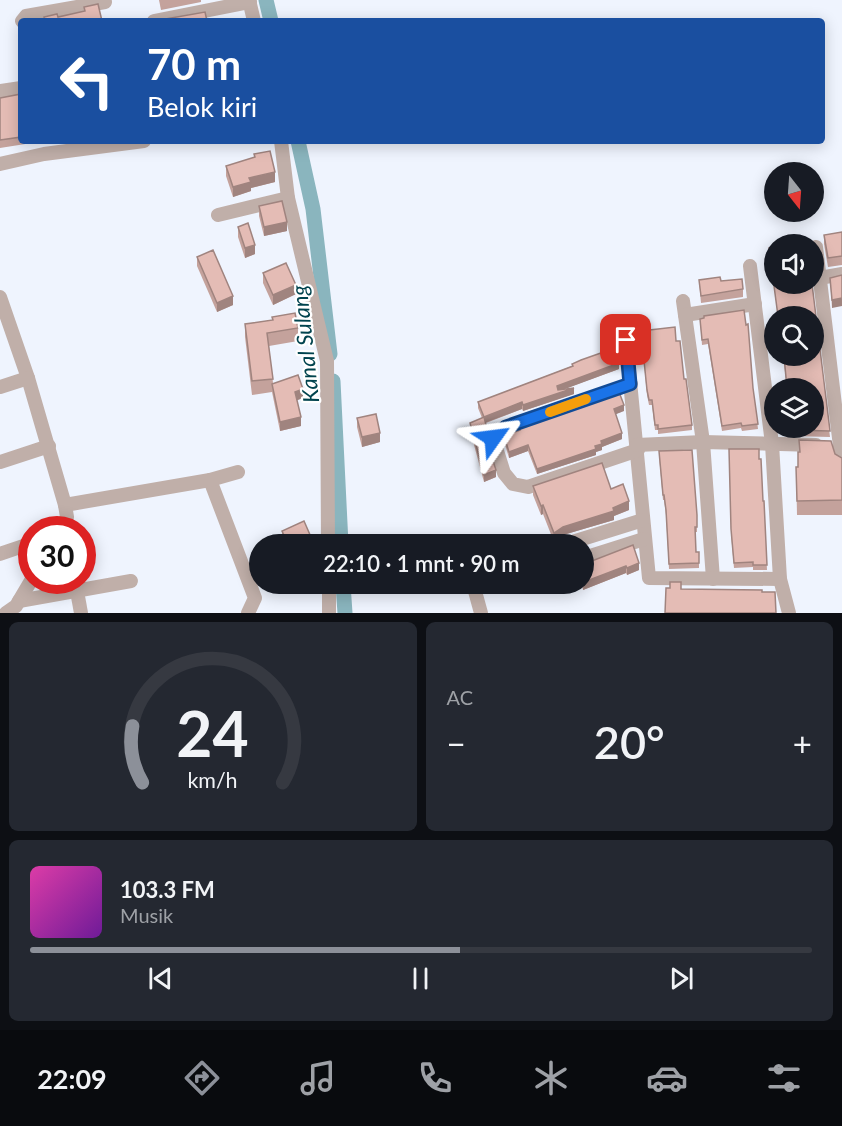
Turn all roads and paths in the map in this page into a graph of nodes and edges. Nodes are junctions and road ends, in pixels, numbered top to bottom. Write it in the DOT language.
graph roads {
  1 [pos="250,1"];
  2 [pos="105,2"];
  3 [pos="24,18"];
  4 [pos="168,18"];
  5 [pos="253,18"];
  6 [pos="18,88"];
  7 [pos="0,91"];
  8 [pos="101,144"];
  9 [pos="280,144"];
  10 [pos="43,148"];
  11 [pos="0,164"];
  12 [pos="288,198"];
  13 [pos="218,215"];
  14 [pos="750,266"];
  15 [pos="842,274"];
  16 [pos="824,277"];
  17 [pos="822,294"];
  18 [pos="0,297"];
  19 [pos="755,304"];
  20 [pos="3,313"];
  21 [pos="626,340"];
  22 [pos="28,378"];
  23 [pos="630,384"];
  24 [pos="0,387"];
  25 [pos="703,442"];
  26 [pos="772,444"];
  27 [pos="49,446"];
  28 [pos="841,446"];
  29 [pos="637,448"];
  30 [pos="0,462"];
  31 [pos="842,463"];
  32 [pos="238,472"];
  33 [pos="210,480"];
  34 [pos="65,505"];
  35 [pos="67,516"];
  36 [pos="643,520"];
  37 [pos="328,534"];
  38 [pos="594,535"];
  39 [pos="644,539"];
  40 [pos="18,548"];
  41 [pos="0,554"];
  42 [pos="594,555"];
  43 [pos="713,579"];
  44 [pos="780,579"];
  45 [pos="131,581"];
  46 [pos="96,587"];
  47 [pos="23,594"];
  48 [pos="60,594"];
  49 [pos="78,594"];
  50 [pos="328,594"];
  51 [pos="476,594"];
  52 [pos="19,601"];
  53 [pos="6,613"];
  54 [pos="81,613"];
  55 [pos="248,613"];
  56 [pos="329,613"];
  57 [pos="481,613"];
  58 [pos="789,613"];
  1 -- 4 [label="street"];
  1 -- 5 [label="street"];
  2 -- 3 [label="street"];
  6 -- 7 [label="street"];
  8 -- 10 [label="street"];
  9 -- 12 [label="street"];
  10 -- 11 [label="street"];
  12 -- 13 [label="street"];
  12 -- 37 [label="street"];
  14 -- 19 [label="street"];
  15 -- 16 [label="street"];
  17 -- 28 [label="street"];
  18 -- 20 [label="street"];
  19 -- 25 [label="street"];
  19 -- 26 [label="street"];
  20 -- 22 [label="street"];
  21 -- 23 [label="street"];
  22 -- 24 [label="street"];
  22 -- 27 [label="street"];
  23 -- 29 [label="street"];
  23 -- 29 [label="street"];
  25 -- 26 [label="street"];
  25 -- 29 [label="street"];
  25 -- 43 [label="street"];
  26 -- 28 [label="street"];
  26 -- 44 [label="street"];
  27 -- 30 [label="street"];
  27 -- 34 [label="street"];
  28 -- 31 [label="street"];
  29 -- 36 [label="street"];
  32 -- 33 [label="street"];
  33 -- 34 [label="street"];
  33 -- 55 [label="street"];
  34 -- 35 [label="street"];
  36 -- 38 [label="street"];
  36 -- 39 [label="street"];
  39 -- 42 [label="street"];
  39 -- 43 [label="street"];
  40 -- 41 [label="street"];
  43 -- 44 [label="street"];
  44 -- 58 [label="street"];
  45 -- 46 [label="street"];
  47 -- 52 [label="street"];
  48 -- 52 [label="street"];
  49 -- 54 [label="street"];
  50 -- 56 [label="street"];
  51 -- 57 [label="street"];
  52 -- 53 [label="street"];
}
